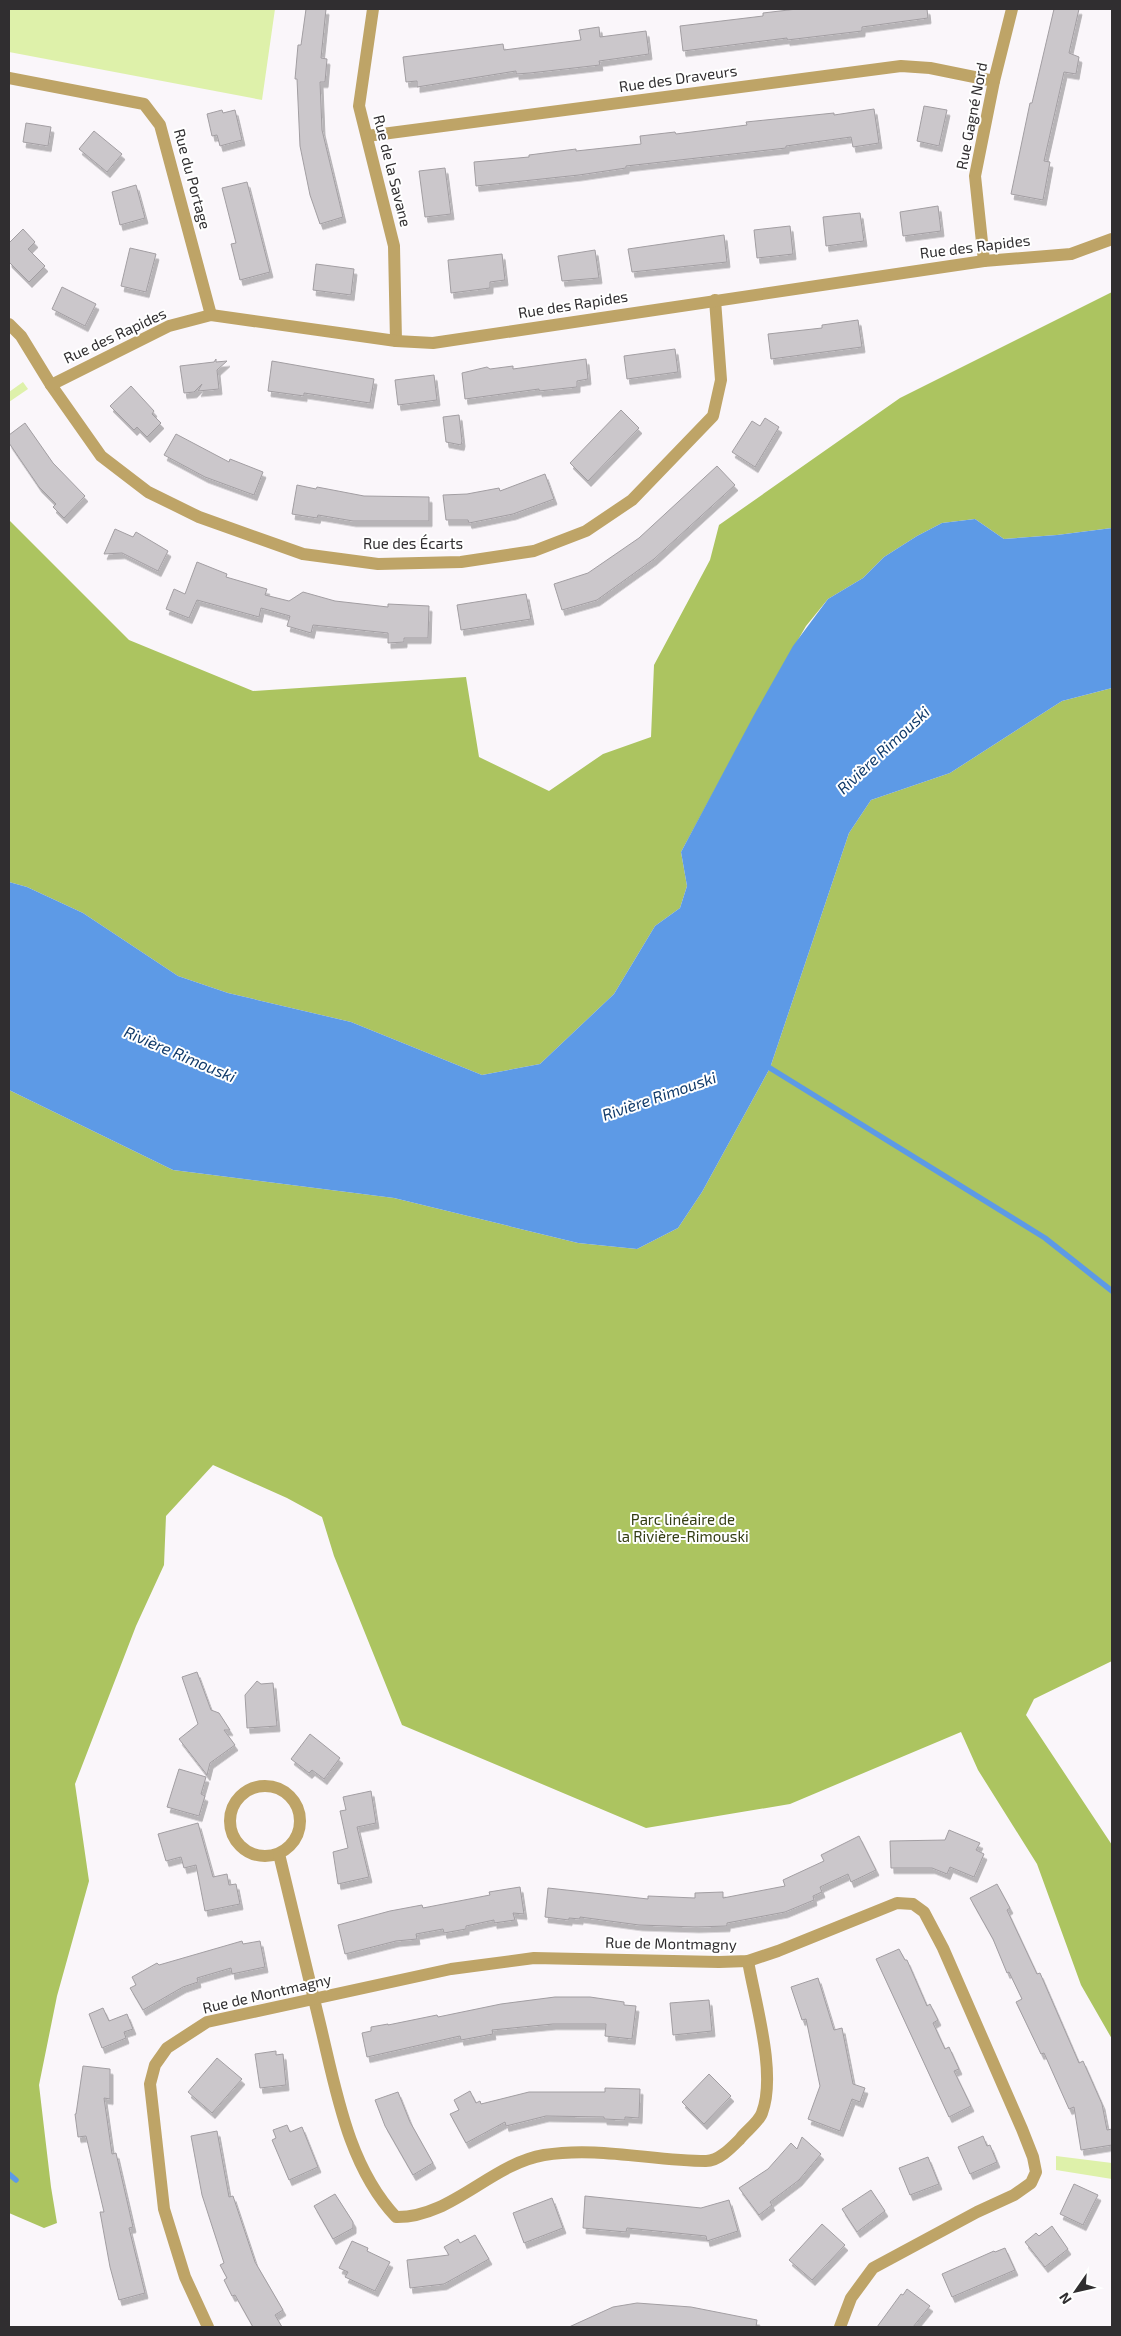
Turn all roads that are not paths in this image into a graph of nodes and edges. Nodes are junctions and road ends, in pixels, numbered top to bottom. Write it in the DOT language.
graph roads {
  1 [pos="373,9"];
  2 [pos="1012,9"];
  3 [pos="9,78"];
  4 [pos="994,81"];
  5 [pos="366,136"];
  6 [pos="1112,238"];
  7 [pos="984,260"];
  8 [pos="715,300"];
  9 [pos="211,315"];
  10 [pos="9,324"];
  11 [pos="396,341"];
  12 [pos="51,384"];
  13 [pos="279,1854"];
  14 [pos="748,1961"];
  15 [pos="313,1999"];
  16 [pos="208,2327"];
  17 [pos="840,2327"];
  1 -- 5 [label="street, Rue de la Savane"];
  2 -- 4 [label="street, Rue Gagné Nord"];
  3 -- 9 [label="street, Rue du Portage"];
  4 -- 5 [label="street, Rue des Draveurs"];
  4 -- 7 [label="street, Rue Gagné Nord"];
  5 -- 11 [label="street, Rue de la Savane"];
  6 -- 7 [label="street, Rue des Rapides"];
  7 -- 8 [label="street, Rue des Rapides"];
  8 -- 11 [label="street, Rue des Rapides"];
  8 -- 12 [label="street, Rue des Écarts"];
  9 -- 11 [label="street, Rue des Rapides"];
  9 -- 12 [label="street, Rue des Rapides"];
  10 -- 12 [label="street, Rue des Écarts"];
  13 -- 13 [label="street"];
  13 -- 15 [label="street"];
  14 -- 15 [label="street, Rue de Montmagny"];
  14 -- 15 [label="street"];
  14 -- 17 [label="street, Rue de Montmagny"];
  15 -- 16 [label="street, Rue de Montmagny"];
}
